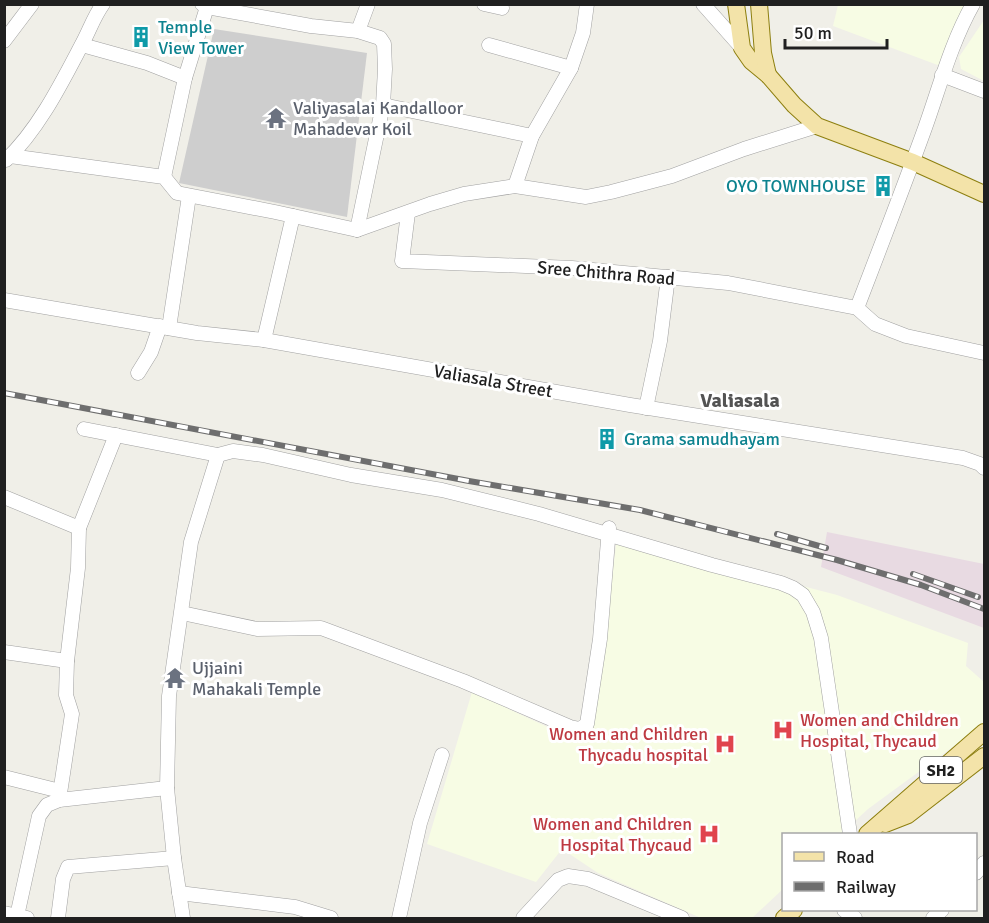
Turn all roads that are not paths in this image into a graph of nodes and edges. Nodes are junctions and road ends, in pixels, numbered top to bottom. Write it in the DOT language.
graph roads {
  1 [pos="32,4"];
  2 [pos="103,4"];
  3 [pos="368,4"];
  4 [pos="484,4"];
  5 [pos="587,4"];
  6 [pos="704,4"];
  7 [pos="736,4"];
  8 [pos="759,4"];
  9 [pos="973,4"];
  10 [pos="205,6"];
  11 [pos="502,8"];
  12 [pos="358,31"];
  13 [pos="4,41"];
  14 [pos="81,45"];
  15 [pos="489,45"];
  16 [pos="742,48"];
  17 [pos="571,68"];
  18 [pos="768,75"];
  19 [pos="942,75"];
  20 [pos="185,78"];
  21 [pos="984,91"];
  22 [pos="383,105"];
  23 [pos="817,126"];
  24 [pos="532,136"];
  25 [pos="7,159"];
  26 [pos="913,162"];
  27 [pos="164,177"];
  28 [pos="515,186"];
  29 [pos="984,194"];
  30 [pos="189,196"];
  31 [pos="408,213"];
  32 [pos="293,216"];
  33 [pos="357,230"];
  34 [pos="668,277"];
  35 [pos="4,300"];
  36 [pos="857,308"];
  37 [pos="165,327"];
  38 [pos="264,340"];
  39 [pos="984,353"];
  40 [pos="138,372"];
  41 [pos="646,408"];
  42 [pos="84,429"];
  43 [pos="116,435"];
  44 [pos="218,455"];
  45 [pos="983,464"];
  46 [pos="4,497"];
  47 [pos="79,528"];
  48 [pos="608,531"];
  49 [pos="182,613"];
  50 [pos="4,652"];
  51 [pos="67,661"];
  52 [pos="984,732"];
  53 [pos="442,755"];
  54 [pos="984,756"];
  55 [pos="4,777"];
  56 [pos="167,788"];
  57 [pos="60,796"];
  58 [pos="869,831"];
  59 [pos="850,833"];
  60 [pos="174,858"];
  61 [pos="179,893"];
  62 [pos="16,916"];
  63 [pos="58,918"];
  64 [pos="178,918"];
  65 [pos="331,918"];
  66 [pos="399,918"];
  67 [pos="523,918"];
  68 [pos="681,918"];
  1 -- 13 [label="street"];
  2 -- 14 [label="street"];
  3 -- 12 [label="street"];
  4 -- 11 [label="street"];
  5 -- 17 [label="street"];
  6 -- 16 [label="street"];
  7 -- 16 [label="main road"];
  8 -- 18 [label="main road"];
  9 -- 19 [label="street"];
  10 -- 12 [label="street"];
  10 -- 20 [label="street"];
  12 -- 22 [label="street"];
  14 -- 20 [label="street"];
  14 -- 25 [label="street"];
  15 -- 17 [label="street"];
  16 -- 18 [label="main road"];
  17 -- 24 [label="street"];
  18 -- 23 [label="main road"];
  19 -- 21 [label="street"];
  19 -- 26 [label="street"];
  20 -- 27 [label="street"];
  22 -- 24 [label="street"];
  22 -- 33 [label="street"];
  23 -- 26 [label="main road"];
  23 -- 28 [label="street"];
  24 -- 28 [label="street"];
  25 -- 27 [label="street"];
  26 -- 29 [label="main road"];
  26 -- 36 [label="street"];
  27 -- 30 [label="street"];
  28 -- 31 [label="street"];
  30 -- 32 [label="street"];
  30 -- 37 [label="street"];
  31 -- 33 [label="street"];
  31 -- 34 [label="street, Sree Chithra Road"];
  32 -- 33 [label="street"];
  32 -- 38 [label="street"];
  34 -- 36 [label="street, Sree Chithra Road"];
  34 -- 41 [label="street"];
  35 -- 37 [label="street, Valiasala Street"];
  36 -- 39 [label="street, Sree Chithra Road"];
  37 -- 38 [label="street, Valiasala Street"];
  37 -- 40 [label="street"];
  38 -- 41 [label="street, Valiasala Street"];
  41 -- 45 [label="street, Valiasala Street"];
  42 -- 43 [label="street"];
  43 -- 44 [label="street"];
  43 -- 47 [label="street"];
  44 -- 48 [label="street"];
  44 -- 49 [label="street"];
  46 -- 47 [label="street"];
  47 -- 51 [label="street"];
  48 -- 49 [label="street"];
  48 -- 59 [label="street"];
  49 -- 56 [label="street"];
  50 -- 51 [label="street"];
  51 -- 57 [label="street"];
  52 -- 58 [label="main road, SH2"];
  53 -- 66 [label="street"];
  54 -- 58 [label="main road"];
  55 -- 57 [label="street"];
  56 -- 57 [label="street"];
  56 -- 60 [label="street"];
  57 -- 62 [label="street"];
  60 -- 61 [label="street"];
  60 -- 63 [label="street"];
  61 -- 64 [label="street"];
  61 -- 65 [label="street"];
  67 -- 68 [label="street"];
}
